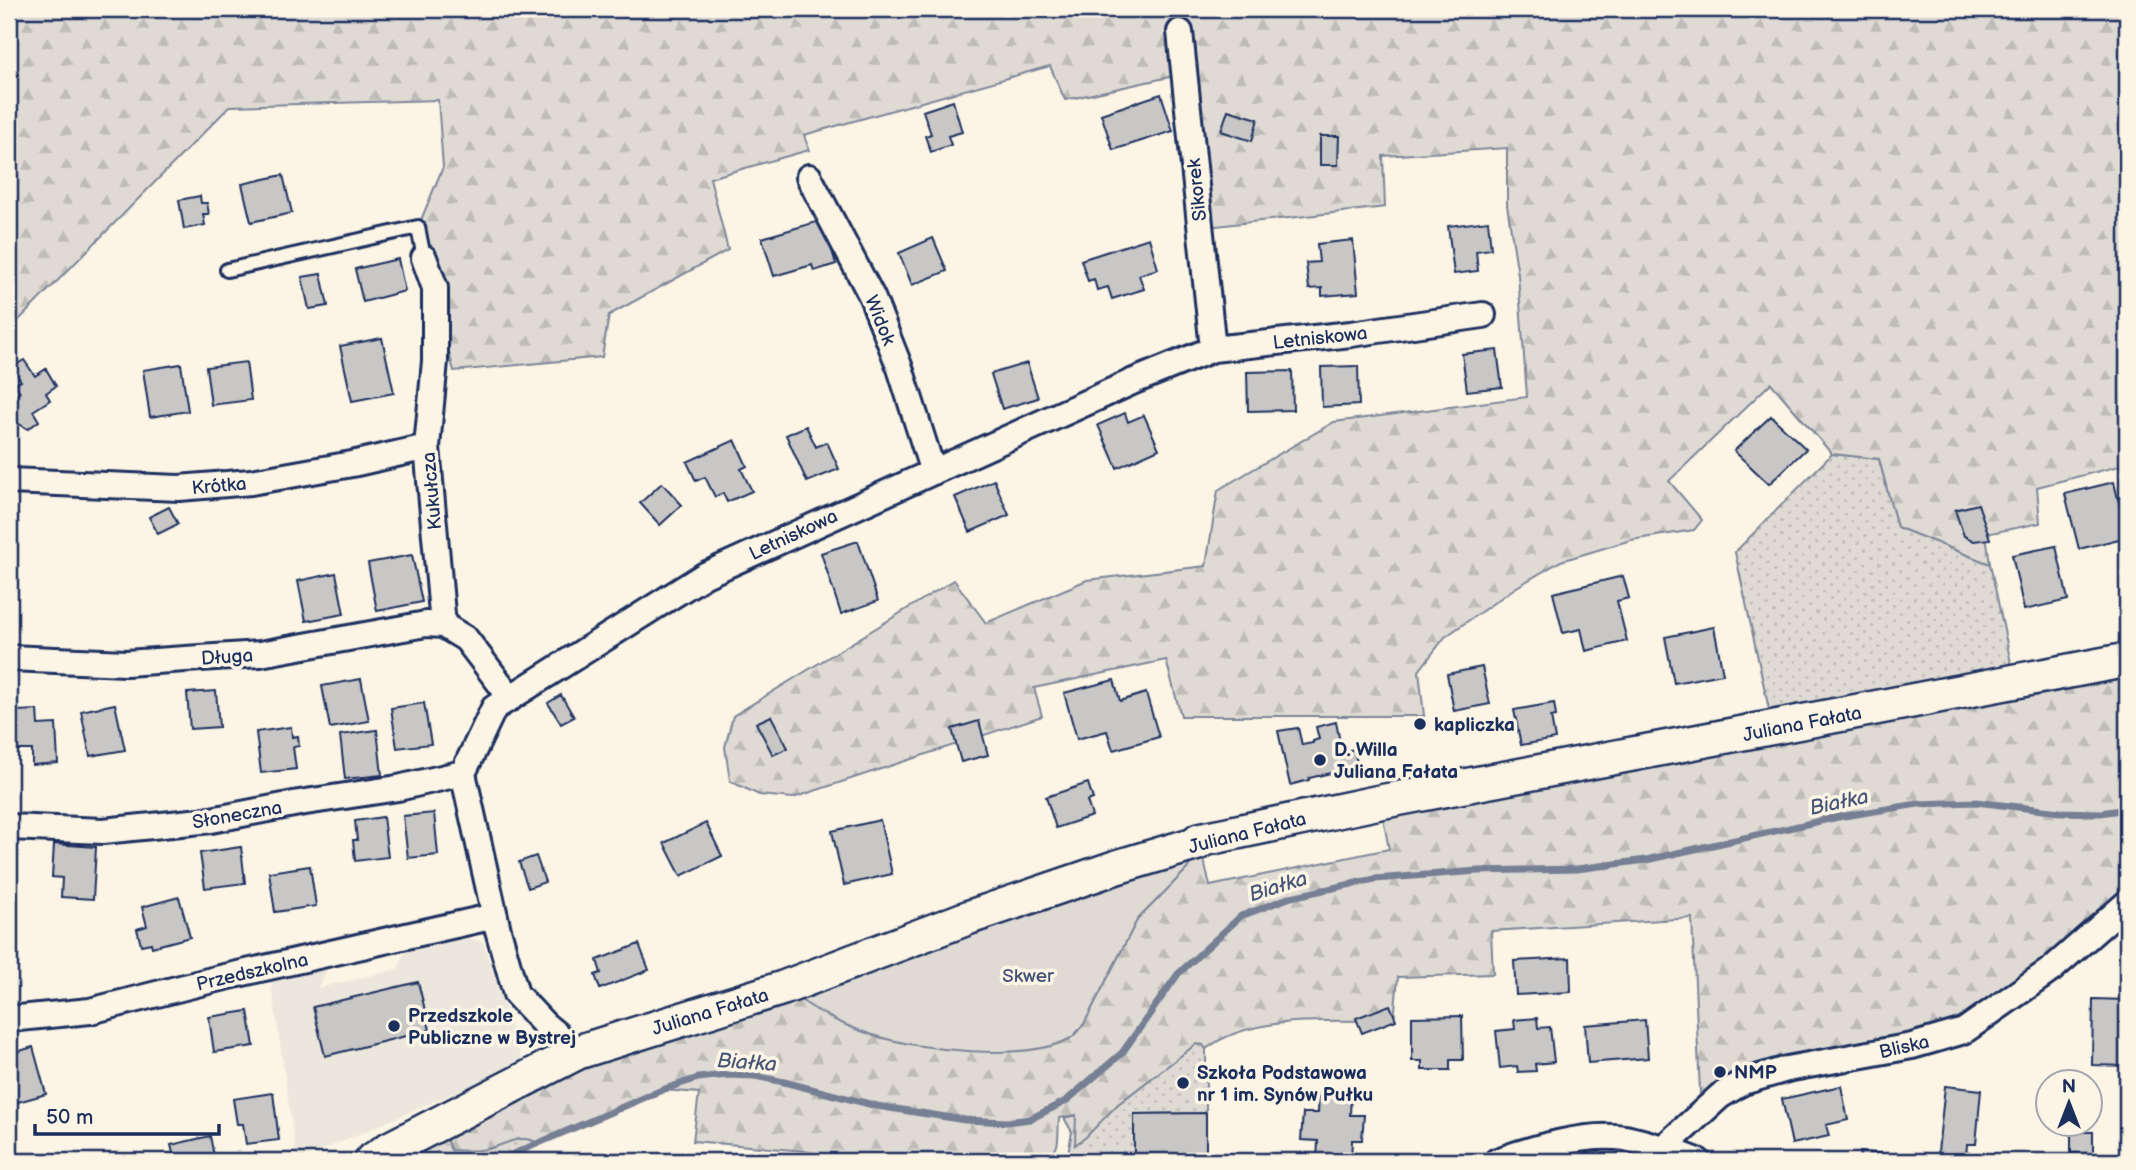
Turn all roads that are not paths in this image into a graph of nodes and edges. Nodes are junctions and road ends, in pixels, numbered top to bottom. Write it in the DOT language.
graph roads {
  1 [pos="1180,32"];
  2 [pos="809,177"];
  3 [pos="424,258"];
  4 [pos="227,270"];
  5 [pos="1483,315"];
  6 [pos="1213,349"];
  7 [pos="427,447"];
  8 [pos="933,472"];
  9 [pos="9,481"];
  10 [pos="443,625"];
  11 [pos="9,658"];
  12 [pos="2127,660"];
  13 [pos="511,698"];
  14 [pos="463,773"];
  15 [pos="9,827"];
  16 [pos="2127,903"];
  17 [pos="495,916"];
  18 [pos="9,1019"];
  19 [pos="578,1052"];
  20 [pos="1664,1148"];
  21 [pos="370,1161"];
  22 [pos="1497,1161"];
  23 [pos="1698,1161"];
  1 -- 6 [label="street, Sikorek"];
  2 -- 8 [label="street, Widok"];
  3 -- 4 [label="lane"];
  3 -- 7 [label="street, Kukułcza"];
  5 -- 6 [label="street, Letniskowa"];
  6 -- 8 [label="street, Letniskowa"];
  7 -- 9 [label="street, Krótka"];
  7 -- 10 [label="street, Kukułcza"];
  8 -- 13 [label="street, Letniskowa"];
  10 -- 11 [label="street, Długa"];
  10 -- 13 [label="street"];
  12 -- 19 [label="street, Juliana Fałata"];
  13 -- 14 [label="street, Letniskowa"];
  14 -- 15 [label="street, Słoneczna"];
  14 -- 17 [label="street"];
  16 -- 20 [label="street, Bliska"];
  17 -- 18 [label="street, Przedszkolna"];
  17 -- 19 [label="street"];
  19 -- 21 [label="street, Juliana Fałata"];
  20 -- 22 [label="street"];
  20 -- 23 [label="street"];
}
